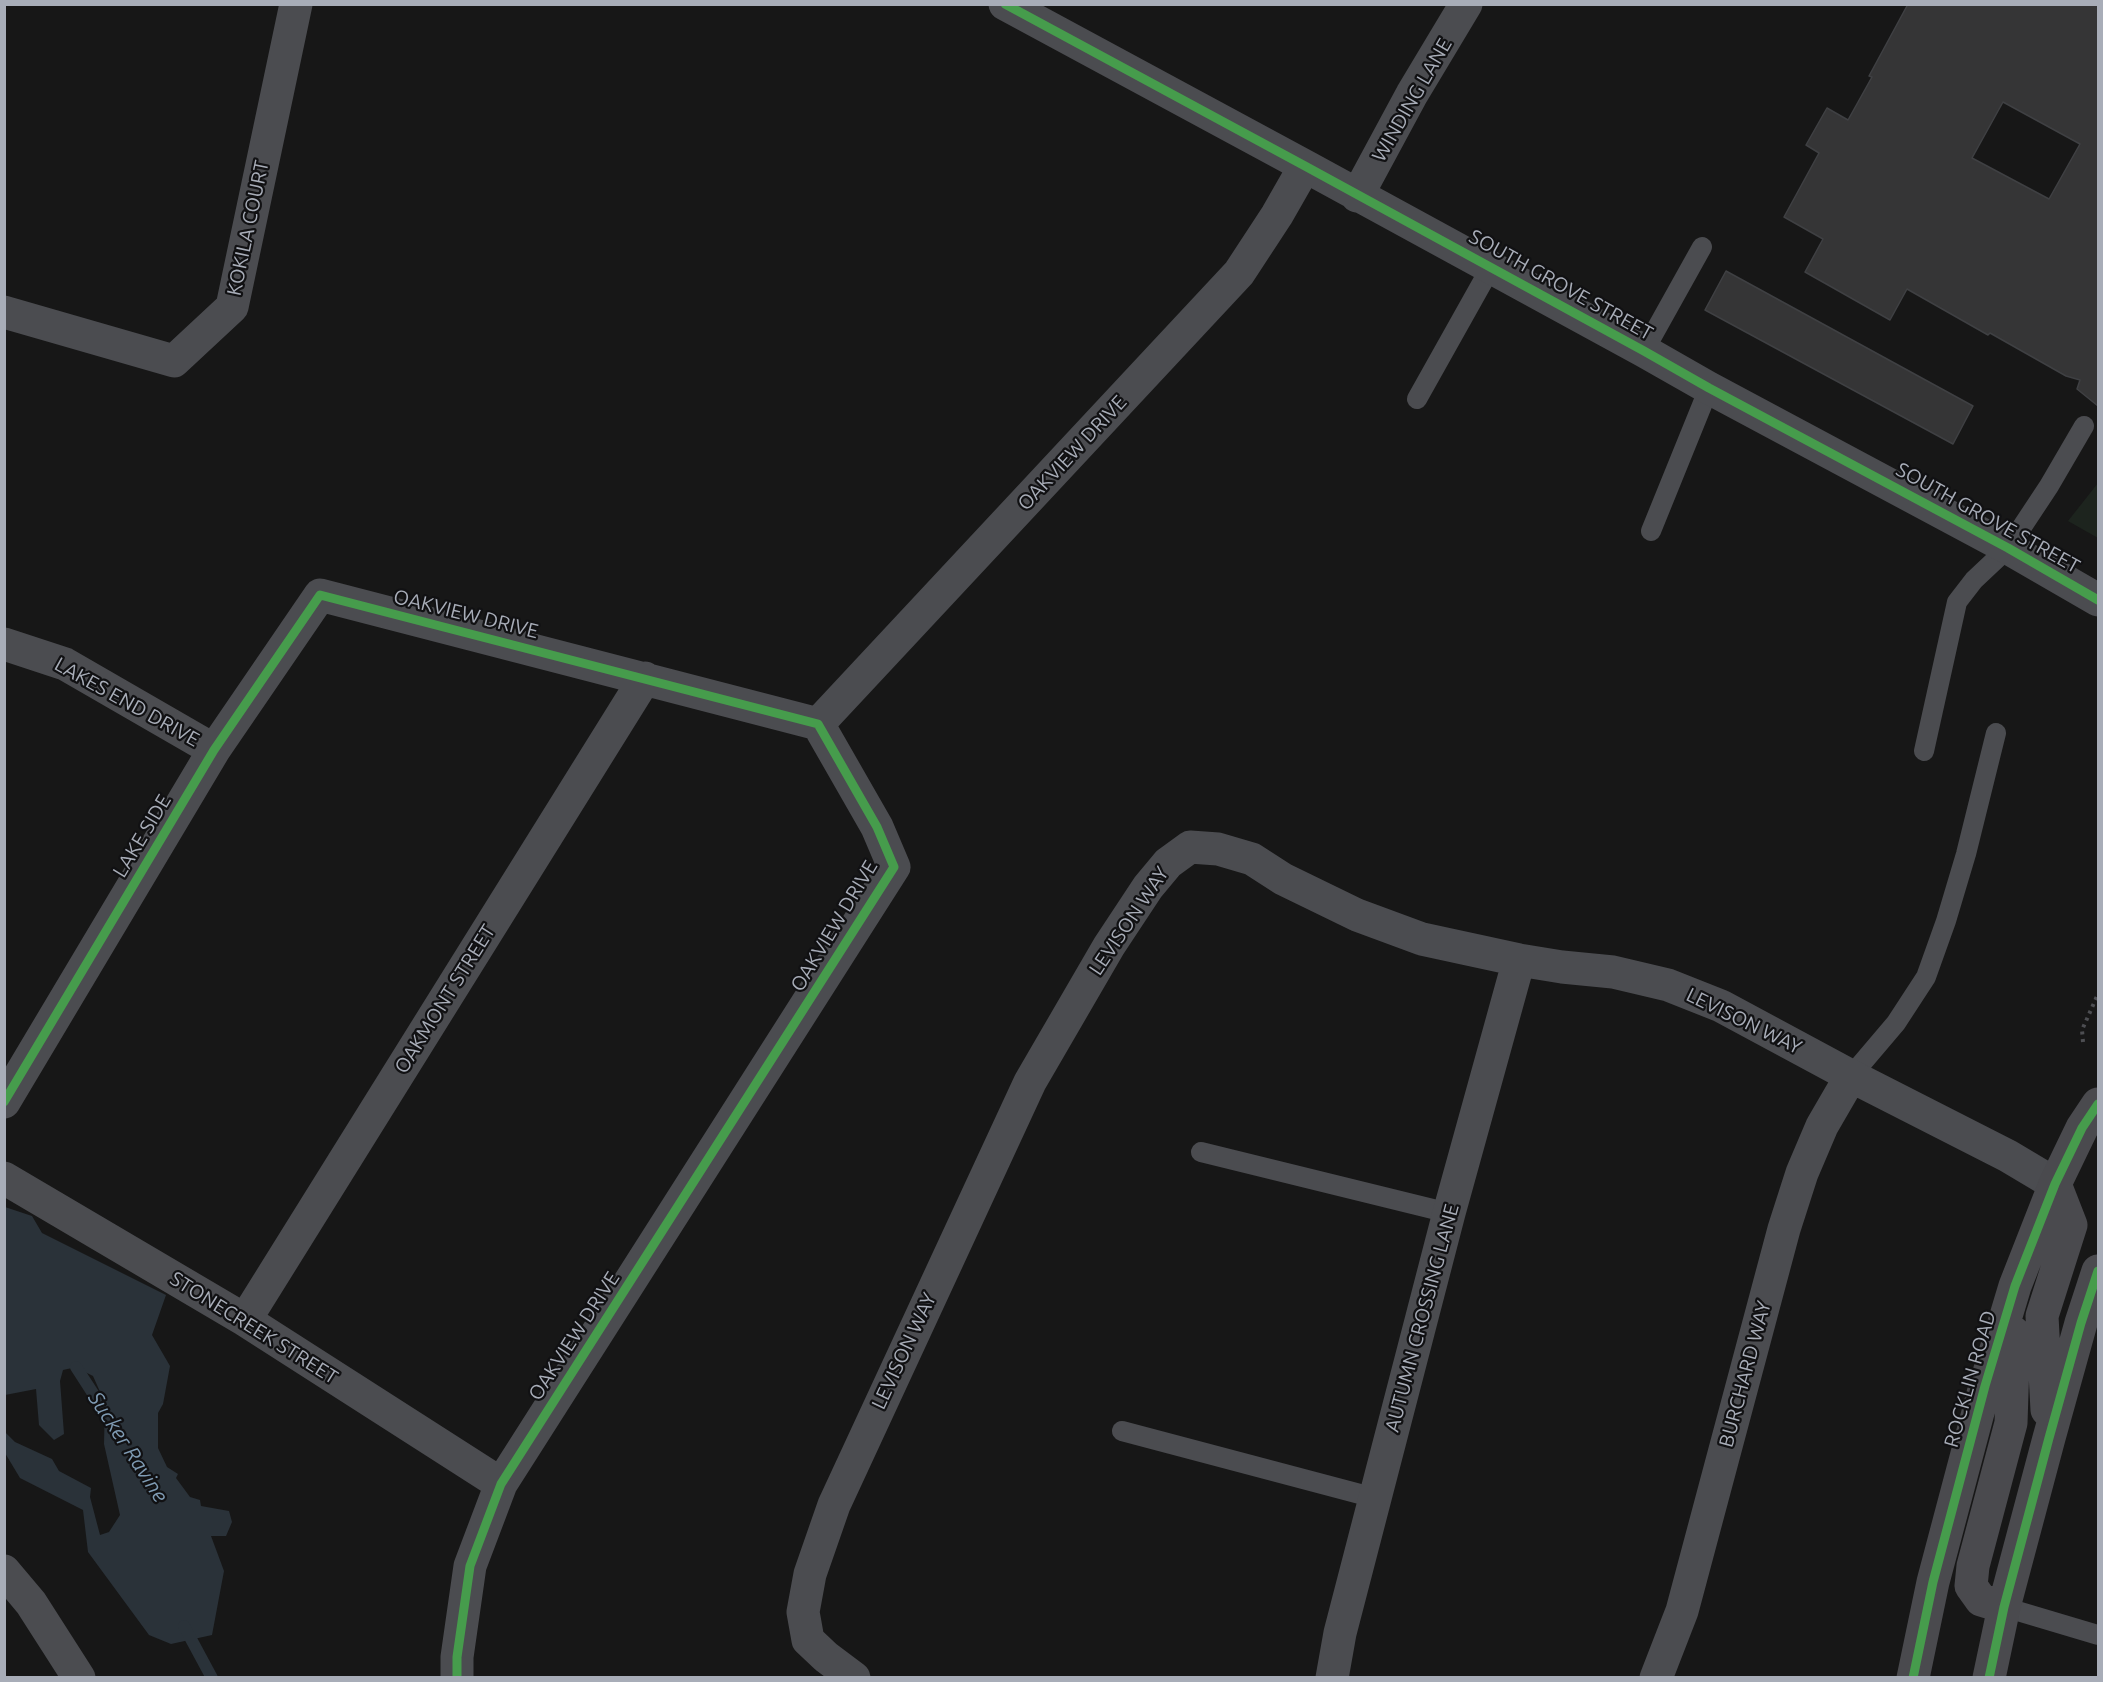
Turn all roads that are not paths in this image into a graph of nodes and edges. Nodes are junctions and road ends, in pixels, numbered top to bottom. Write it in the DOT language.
graph roads {
  1 [pos="296,4"];
  2 [pos="1005,4"];
  3 [pos="1466,4"];
  4 [pos="1305,166"];
  5 [pos="1358,196"];
  6 [pos="1702,248"];
  7 [pos="1491,267"];
  8 [pos="4,312"];
  9 [pos="1644,351"];
  10 [pos="1709,388"];
  11 [pos="1417,399"];
  12 [pos="2084,426"];
  13 [pos="1651,531"];
  14 [pos="2008,548"];
  15 [pos="320,595"];
  16 [pos="2098,600"];
  17 [pos="4,644"];
  18 [pos="645,678"];
  19 [pos="819,724"];
  20 [pos="1996,734"];
  21 [pos="214,750"];
  22 [pos="1923,751"];
  23 [pos="1519,960"];
  24 [pos="1851,1076"];
  25 [pos="4,1102"];
  26 [pos="2098,1104"];
  27 [pos="1201,1152"];
  28 [pos="4,1178"];
  29 [pos="2055,1184"];
  30 [pos="1449,1213"];
  31 [pos="2098,1271"];
  32 [pos="2015,1286"];
  33 [pos="245,1320"];
  34 [pos="2090,1325"];
  35 [pos="1122,1431"];
  36 [pos="2049,1438"];
  37 [pos="501,1484"];
  38 [pos="1375,1498"];
  39 [pos="4,1571"];
  40 [pos="2004,1607"];
  41 [pos="2098,1635"];
  42 [pos="79,1677"];
  43 [pos="457,1677"];
  44 [pos="854,1677"];
  45 [pos="1332,1677"];
  46 [pos="1656,1677"];
  47 [pos="1913,1677"];
  48 [pos="1989,1677"];
  1 -- 8 [label="street, KOKILA COURT"];
  2 -- 4 [label="street, SOUTH GROVE STREET"];
  3 -- 5 [label="street, WINDING LANE"];
  4 -- 5 [label="street, SOUTH GROVE STREET"];
  4 -- 19 [label="street, OAKVIEW DRIVE"];
  5 -- 7 [label="street, SOUTH GROVE STREET"];
  6 -- 9 [label="lane"];
  7 -- 9 [label="street, SOUTH GROVE STREET"];
  7 -- 11 [label="lane"];
  9 -- 10 [label="street, SOUTH GROVE STREET"];
  10 -- 13 [label="lane"];
  10 -- 14 [label="street, SOUTH GROVE STREET"];
  12 -- 14 [label="lane"];
  14 -- 16 [label="street, SOUTH GROVE STREET"];
  14 -- 22 [label="lane"];
  15 -- 18 [label="street, OAKVIEW DRIVE"];
  15 -- 21 [label="street, LAKE SIDE"];
  17 -- 21 [label="street, LAKES END DRIVE"];
  18 -- 19 [label="street, OAKVIEW DRIVE"];
  18 -- 33 [label="street, OAKMONT STREET"];
  19 -- 37 [label="street, OAKVIEW DRIVE"];
  20 -- 24 [label="lane"];
  21 -- 25 [label="street, LAKE SIDE"];
  23 -- 24 [label="street, LEVISON WAY"];
  23 -- 30 [label="street, AUTUMN CROSSING LANE"];
  23 -- 44 [label="street, LEVISON WAY"];
  24 -- 29 [label="street, LEVISON WAY"];
  24 -- 46 [label="street, BURCHARD WAY"];
  26 -- 29 [label="main road, ROCKLIN ROAD"];
  27 -- 30 [label="lane"];
  28 -- 33 [label="street, STONECREEK STREET"];
  29 -- 32 [label="main road, ROCKLIN ROAD"];
  29 -- 36 [label="main road"];
  30 -- 38 [label="street, AUTUMN CROSSING LANE"];
  31 -- 34 [label="main road"];
  32 -- 40 [label="main road"];
  32 -- 47 [label="main road, ROCKLIN ROAD"];
  33 -- 37 [label="street, STONECREEK STREET"];
  34 -- 36 [label="main road"];
  35 -- 38 [label="lane"];
  36 -- 40 [label="main road"];
  37 -- 43 [label="street"];
  38 -- 45 [label="street, AUTUMN CROSSING LANE"];
  39 -- 42 [label="street"];
  40 -- 41 [label="lane"];
  40 -- 48 [label="main road"];
}
